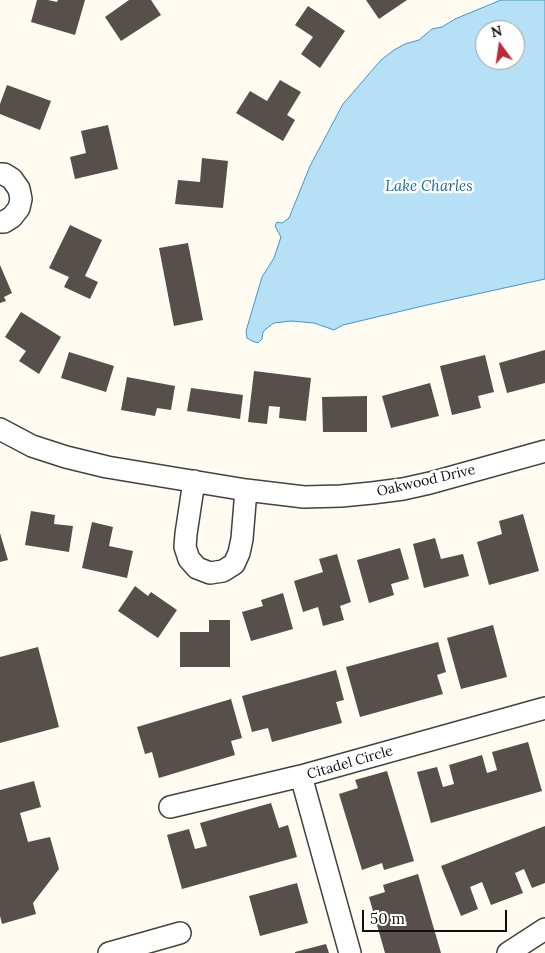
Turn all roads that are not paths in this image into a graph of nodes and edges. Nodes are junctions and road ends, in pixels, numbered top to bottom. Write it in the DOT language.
graph roads {
  1 [pos="0,174"];
  2 [pos="0,222"];
  3 [pos="0,428"];
  4 [pos="545,451"];
  5 [pos="194,481"];
  6 [pos="246,490"];
  7 [pos="545,708"];
  8 [pos="301,776"];
  9 [pos="170,807"];
  10 [pos="545,929"];
  11 [pos="169,941"];
  12 [pos="109,953"];
  13 [pos="350,953"];
  14 [pos="508,953"];
  1 -- 2 [label="street"];
  3 -- 5 [label="street, Oakwood Drive"];
  4 -- 6 [label="street, Oakwood Drive"];
  5 -- 6 [label="street, Oakwood Drive"];
  5 -- 6 [label="street"];
  7 -- 8 [label="street, Citadel Circle"];
  8 -- 9 [label="street"];
  8 -- 13 [label="street, Citadel Circle"];
  10 -- 14 [label="street"];
  11 -- 12 [label="street"];
}
